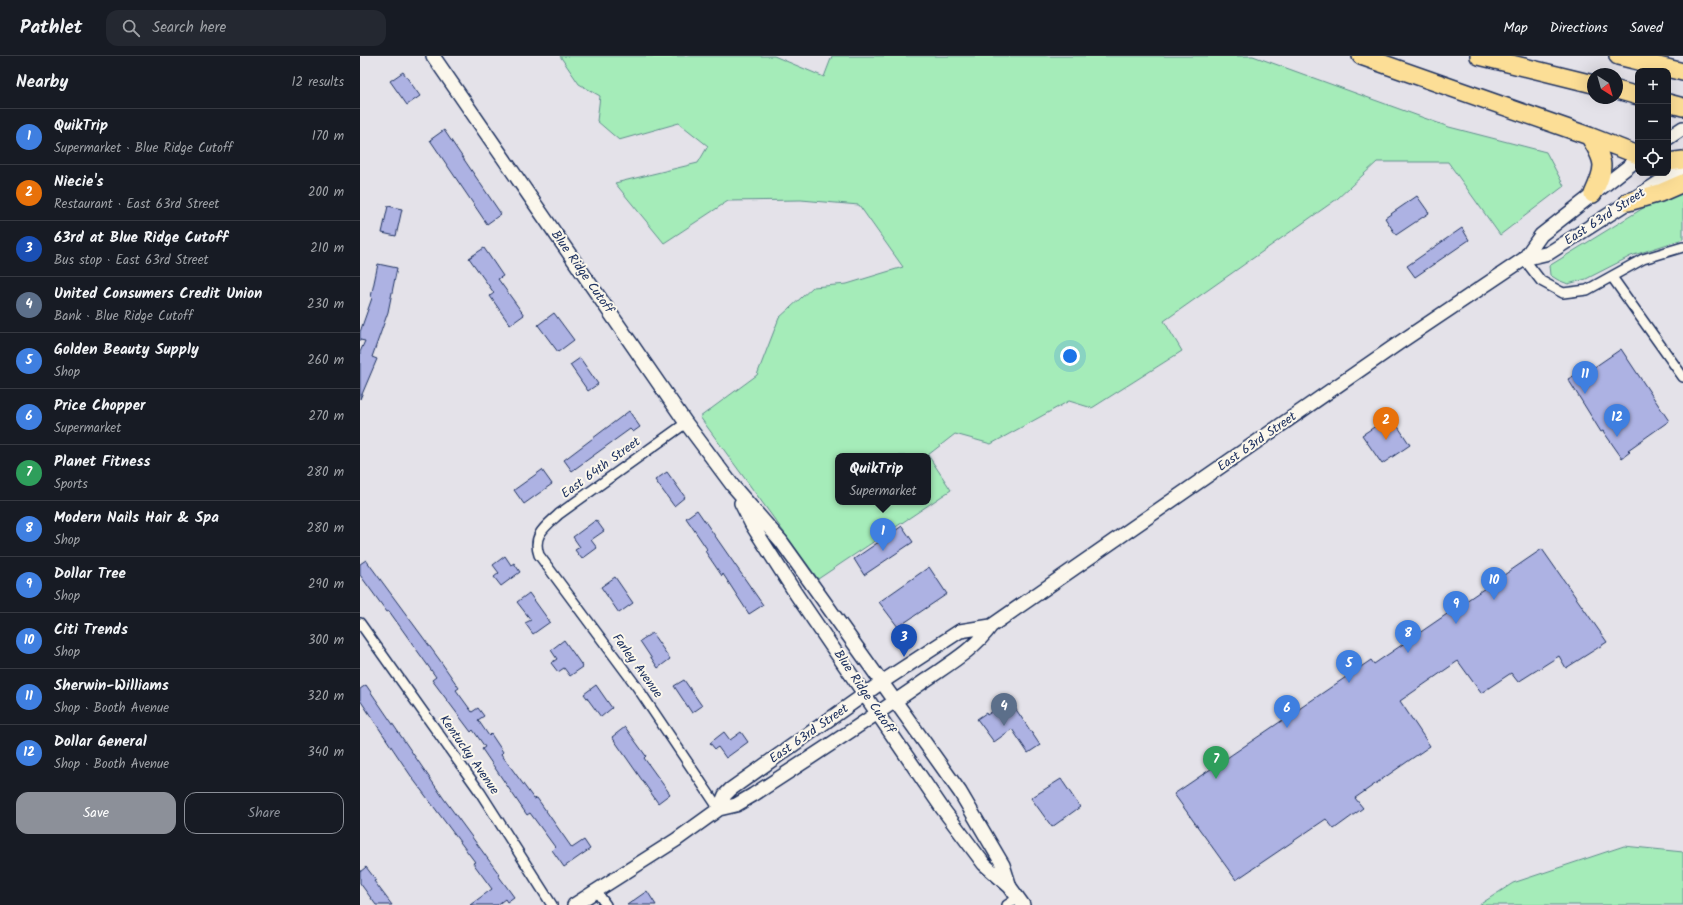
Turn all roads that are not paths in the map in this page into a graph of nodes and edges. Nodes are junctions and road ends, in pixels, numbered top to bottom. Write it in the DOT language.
graph roads {
  1 [pos="432,56"];
  2 [pos="1361,56"];
  3 [pos="1479,56"];
  4 [pos="1618,56"];
  5 [pos="1683,72"];
  6 [pos="1587,83"];
  7 [pos="1623,92"];
  8 [pos="1635,95"];
  9 [pos="1671,104"];
  10 [pos="1683,107"];
  11 [pos="1683,128"];
  12 [pos="1589,136"];
  13 [pos="1671,136"];
  14 [pos="1635,154"];
  15 [pos="1683,160"];
  16 [pos="1635,161"];
  17 [pos="1671,162"];
  18 [pos="1683,167"];
  19 [pos="1683,183"];
  20 [pos="1593,194"];
  21 [pos="1628,202"];
  22 [pos="1683,247"];
  23 [pos="1524,259"];
  24 [pos="1612,276"];
  25 [pos="1683,377"];
  26 [pos="686,422"];
  27 [pos="733,486"];
  28 [pos="536,539"];
  29 [pos="360,623"];
  30 [pos="991,626"];
  31 [pos="882,682"];
  32 [pos="865,694"];
  33 [pos="895,701"];
  34 [pos="878,712"];
  35 [pos="719,809"];
  36 [pos="1010,887"];
  37 [pos="597,892"];
  38 [pos="1016,903"];
  39 [pos="552,905"];
  40 [pos="574,905"];
  41 [pos="606,905"];
  1 -- 26 [label="main road, Blue Ridge Cutoff"];
  2 -- 12 [label="highway"];
  3 -- 6 [label="highway"];
  4 -- 5 [label="highway"];
  7 -- 8 [label="highway"];
  9 -- 10 [label="highway"];
  11 -- 13 [label="main road"];
  12 -- 14 [label="highway"];
  12 -- 20 [label="highway"];
  15 -- 17 [label="highway"];
  16 -- 20 [label="main road, East 63rd Street"];
  18 -- 21 [label="main road, East 63rd Street"];
  19 -- 21 [label="highway"];
  20 -- 23 [label="main road, East 63rd Street"];
  21 -- 23 [label="main road, East 63rd Street"];
  22 -- 24 [label="street"];
  23 -- 24 [label="street"];
  23 -- 30 [label="main road, East 63rd Street"];
  24 -- 25 [label="street"];
  26 -- 27 [label="main road, Blue Ridge Cutoff"];
  26 -- 28 [label="street, East 64th Street"];
  27 -- 31 [label="main road, Blue Ridge Cutoff"];
  27 -- 32 [label="main road, Blue Ridge Cutoff"];
  28 -- 35 [label="street, Farley Avenue"];
  29 -- 39 [label="street, Kentucky Avenue"];
  30 -- 31 [label="main road, East 63rd Street"];
  30 -- 33 [label="main road, East 63rd Street"];
  31 -- 32 [label="main road, East 63rd Street"];
  31 -- 33 [label="main road, Blue Ridge Cutoff"];
  32 -- 34 [label="main road, Blue Ridge Cutoff"];
  32 -- 35 [label="main road, East 63rd Street"];
  33 -- 34 [label="main road, East 63rd Street"];
  33 -- 36 [label="main road, Blue Ridge Cutoff"];
  34 -- 35 [label="main road, East 63rd Street"];
  34 -- 36 [label="main road, Blue Ridge Cutoff"];
  35 -- 37 [label="main road, East 63rd Street"];
  36 -- 38 [label="main road, Blue Ridge Cutoff"];
  37 -- 40 [label="main road, East 63rd Street"];
  37 -- 41 [label="street"];
}
